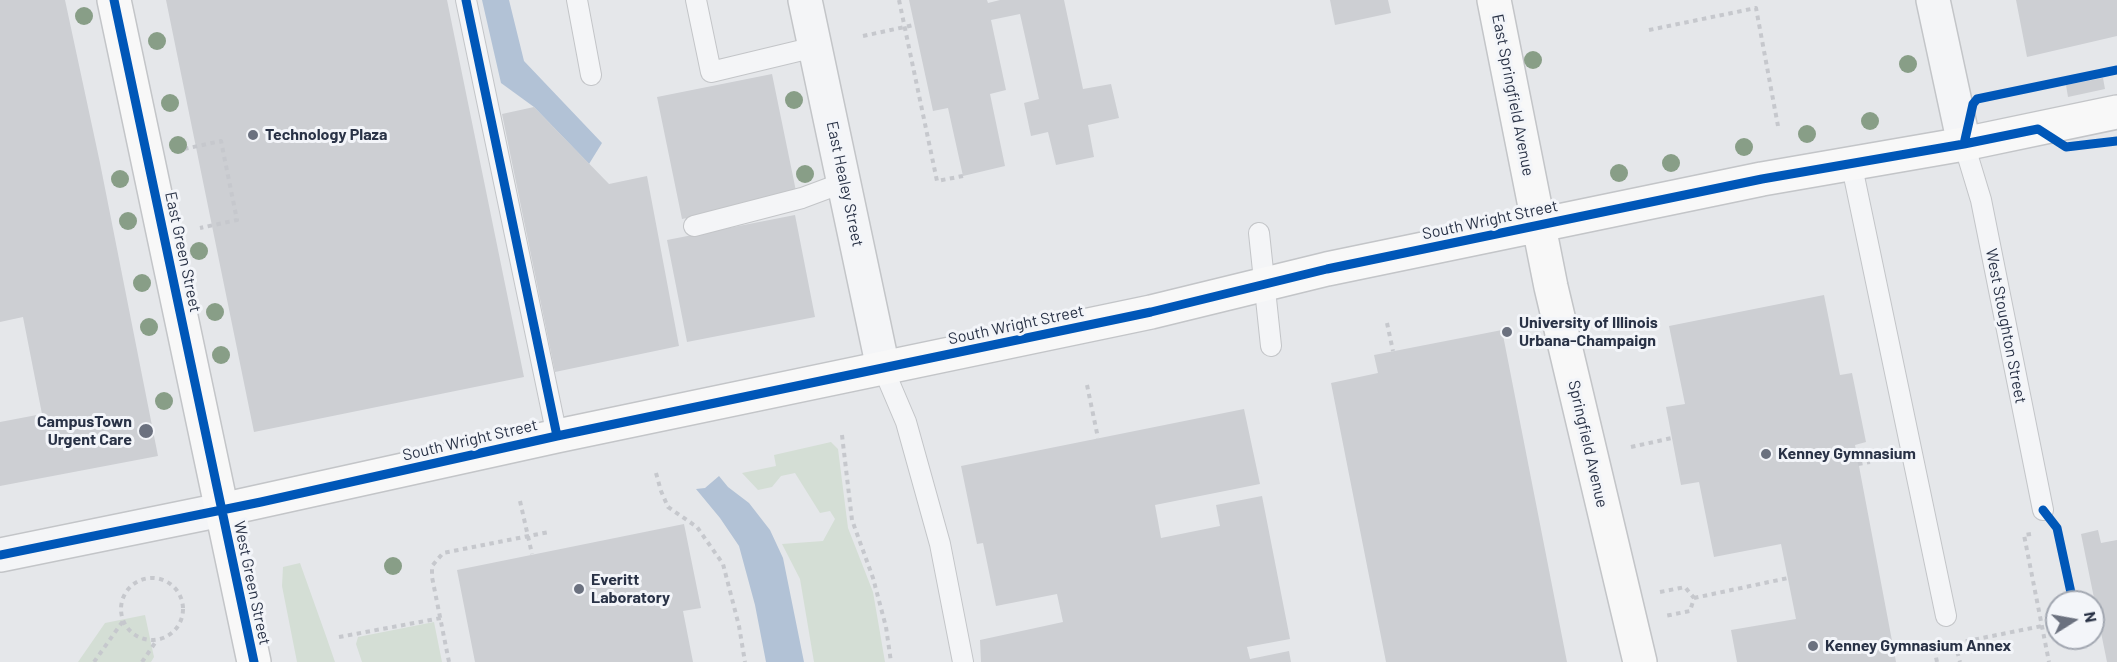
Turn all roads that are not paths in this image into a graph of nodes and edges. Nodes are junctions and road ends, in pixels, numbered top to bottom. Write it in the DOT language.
graph roads {
  1 [pos="114,0"];
  2 [pos="466,0"];
  3 [pos="577,0"];
  4 [pos="696,0"];
  5 [pos="805,0"];
  6 [pos="1494,0"];
  7 [pos="1933,0"];
  8 [pos="815,47"];
  9 [pos="591,75"];
  10 [pos="2117,112"];
  11 [pos="1964,144"];
  12 [pos="1851,162"];
  13 [pos="845,182"];
  14 [pos="693,226"];
  15 [pos="1538,226"];
  16 [pos="1259,233"];
  17 [pos="1264,284"];
  18 [pos="1272,346"];
  19 [pos="883,368"];
  20 [pos="557,436"];
  21 [pos="221,510"];
  22 [pos="2043,510"];
  23 [pos="0,555"];
  24 [pos="1946,616"];
  25 [pos="254,653"];
  26 [pos="963,662"];
  27 [pos="1640,662"];
  1 -- 21 [label="street, East Green Street"];
  2 -- 20 [label="lane"];
  3 -- 9 [label="lane"];
  4 -- 8 [label="lane"];
  5 -- 8 [label="street, East Healey Street"];
  6 -- 15 [label="street, East Springfield Avenue"];
  7 -- 11 [label="street"];
  8 -- 13 [label="street, East Healey Street"];
  10 -- 11 [label="street, South Wright Street"];
  11 -- 12 [label="street, South Wright Street"];
  11 -- 22 [label="lane, West Stoughton Street"];
  12 -- 15 [label="street, South Wright Street"];
  12 -- 24 [label="lane"];
  13 -- 14 [label="lane"];
  13 -- 19 [label="street, East Healey Street"];
  15 -- 17 [label="street, South Wright Street"];
  15 -- 27 [label="street, Springfield Avenue"];
  16 -- 17 [label="lane"];
  17 -- 18 [label="lane"];
  17 -- 19 [label="street, South Wright Street"];
  19 -- 20 [label="street, South Wright Street"];
  19 -- 26 [label="lane"];
  20 -- 21 [label="street, South Wright Street"];
  21 -- 23 [label="street, South Wright Street"];
  21 -- 25 [label="street, West Green Street"];
}
